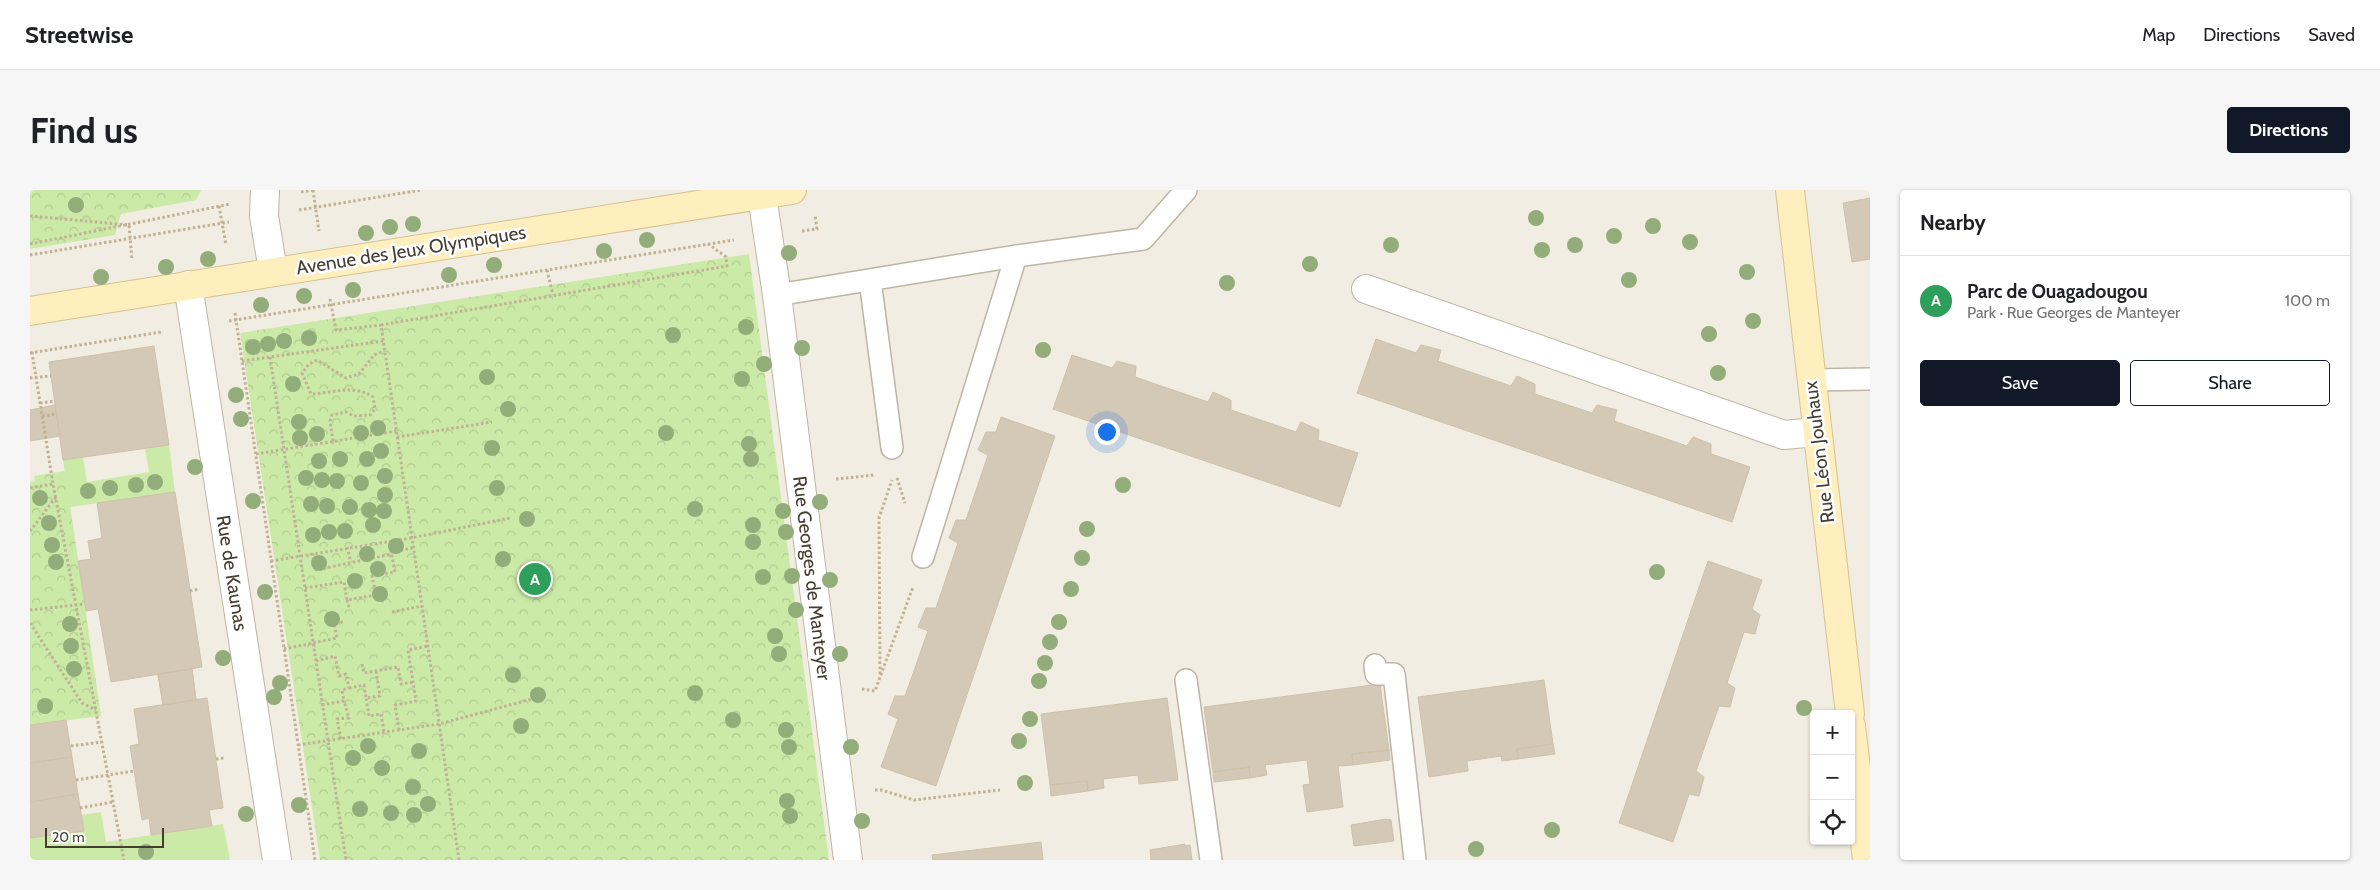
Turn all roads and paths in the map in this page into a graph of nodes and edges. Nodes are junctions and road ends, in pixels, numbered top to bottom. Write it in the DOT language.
graph roads {
  1 [pos="313,190"];
  2 [pos="421,190"];
  3 [pos="792,190"];
  4 [pos="1186,190"];
  5 [pos="1790,190"];
  6 [pos="762,196"];
  7 [pos="265,201"];
  8 [pos="219,206"];
  9 [pos="30,216"];
  10 [pos="222,223"];
  11 [pos="129,224"];
  12 [pos="30,244"];
  13 [pos="708,244"];
  14 [pos="30,255"];
  15 [pos="1016,256"];
  16 [pos="727,266"];
  17 [pos="547,270"];
  18 [pos="273,272"];
  19 [pos="230,279"];
  20 [pos="870,280"];
  21 [pos="188,285"];
  22 [pos="1366,289"];
  23 [pos="553,295"];
  24 [pos="777,295"];
  25 [pos="30,311"];
  26 [pos="236,320"];
  27 [pos="381,325"];
  28 [pos="194,326"];
  29 [pos="352,328"];
  30 [pos="383,341"];
  31 [pos="384,350"];
  32 [pos="31,352"];
  33 [pos="270,357"];
  34 [pos="242,361"];
  35 [pos="51,376"];
  36 [pos="36,377"];
  37 [pos="30,378"];
  38 [pos="1870,379"];
  39 [pos="1810,380"];
  40 [pos="55,401"];
  41 [pos="40,403"];
  42 [pos="57,414"];
  43 [pos="42,416"];
  44 [pos="492,422"];
  45 [pos="396,431"];
  46 [pos="1816,432"];
  47 [pos="397,438"];
  48 [pos="333,441"];
  49 [pos="892,448"];
  50 [pos="284,449"];
  51 [pos="256,454"];
  52 [pos="895,472"];
  53 [pos="877,474"];
  54 [pos="832,480"];
  55 [pos="53,484"];
  56 [pos="30,488"];
  57 [pos="56,497"];
  58 [pos="510,518"];
  59 [pos="30,532"];
  60 [pos="412,538"];
  61 [pos="348,547"];
  62 [pos="413,548"];
  63 [pos="312,553"];
  64 [pos="392,554"];
  65 [pos="300,555"];
  66 [pos="923,557"];
  67 [pos="271,561"];
  68 [pos="351,562"];
  69 [pos="305,588"];
  70 [pos="199,589"];
  71 [pos="190,591"];
  72 [pos="347,600"];
  73 [pos="85,604"];
  74 [pos="76,605"];
  75 [pos="422,606"];
  76 [pos="349,607"];
  77 [pos="30,610"];
  78 [pos="392,612"];
  79 [pos="343,622"];
  80 [pos="30,623"];
  81 [pos="313,643"];
  82 [pos="428,646"];
  83 [pos="284,649"];
  84 [pos="316,661"];
  85 [pos="362,664"];
  86 [pos="1374,665"];
  87 [pos="376,671"];
  88 [pos="880,678"];
  89 [pos="1186,680"];
  90 [pos="413,682"];
  91 [pos="349,688"];
  92 [pos="858,688"];
  93 [pos="366,698"];
  94 [pos="532,700"];
  95 [pos="344,701"];
  96 [pos="322,705"];
  97 [pos="96,710"];
  98 [pos="1850,710"];
  99 [pos="439,724"];
  100 [pos="400,730"];
  101 [pos="384,732"];
  102 [pos="341,739"];
  103 [pos="328,740"];
  104 [pos="102,742"];
  105 [pos="298,745"];
  106 [pos="71,746"];
  107 [pos="1855,755"];
  108 [pos="224,758"];
  109 [pos="216,759"];
  110 [pos="134,771"];
  111 [pos="107,774"];
  112 [pos="76,780"];
  113 [pos="881,790"];
  114 [pos="1000,790"];
  115 [pos="113,802"];
  116 [pos="80,808"];
  117 [pos="1868,855"];
  118 [pos="124,860"];
  119 [pos="277,860"];
  120 [pos="315,860"];
  121 [pos="346,860"];
  122 [pos="459,860"];
  123 [pos="848,860"];
  124 [pos="1211,860"];
  125 [pos="1415,860"];
  1 -- 7 [label="path"];
  2 -- 7 [label="path"];
  3 -- 6 [label="main road, Avenue des Jeux Olympiques"];
  4 -- 15 [label="lane"];
  5 -- 39 [label="main road, Rue Léon Jouhaux"];
  6 -- 18 [label="main road, Avenue des Jeux Olympiques"];
  6 -- 24 [label="street, Rue Georges de Manteyer"];
  7 -- 8 [label="path"];
  7 -- 10 [label="path"];
  7 -- 18 [label="street"];
  8 -- 10 [label="path"];
  8 -- 11 [label="path"];
  9 -- 11 [label="path"];
  10 -- 14 [label="path"];
  10 -- 19 [label="path"];
  11 -- 12 [label="path"];
  13 -- 17 [label="path"];
  15 -- 20 [label="lane"];
  15 -- 66 [label="lane"];
  16 -- 23 [label="path"];
  17 -- 23 [label="path"];
  17 -- 26 [label="path"];
  18 -- 19 [label="main road, Avenue des Jeux Olympiques"];
  19 -- 21 [label="main road, Avenue des Jeux Olympiques"];
  19 -- 26 [label="path"];
  20 -- 24 [label="lane"];
  20 -- 49 [label="lane"];
  21 -- 25 [label="main road, Avenue des Jeux Olympiques"];
  21 -- 28 [label="street, Rue de Kaunas"];
  22 -- 46 [label="street"];
  23 -- 27 [label="path"];
  24 -- 123 [label="street, Rue Georges de Manteyer"];
  26 -- 28 [label="path"];
  26 -- 34 [label="path"];
  27 -- 29 [label="path"];
  27 -- 30 [label="path"];
  28 -- 32 [label="path"];
  28 -- 119 [label="street, Rue de Kaunas"];
  30 -- 31 [label="path"];
  30 -- 33 [label="path"];
  31 -- 45 [label="path"];
  31 -- 48 [label="path"];
  32 -- 36 [label="path"];
  33 -- 34 [label="path"];
  33 -- 50 [label="path"];
  34 -- 51 [label="path"];
  35 -- 36 [label="path"];
  36 -- 37 [label="path"];
  36 -- 41 [label="path"];
  38 -- 39 [label="lane"];
  39 -- 46 [label="main road, Rue Léon Jouhaux"];
  40 -- 41 [label="path"];
  41 -- 43 [label="path"];
  42 -- 43 [label="path"];
  43 -- 55 [label="path"];
  44 -- 47 [label="path"];
  45 -- 47 [label="path"];
  45 -- 48 [label="path"];
  46 -- 98 [label="main road, Rue Léon Jouhaux"];
  47 -- 60 [label="path"];
  48 -- 50 [label="path"];
  50 -- 51 [label="path"];
  50 -- 65 [label="path"];
  51 -- 67 [label="path"];
  52 -- 88 [label="path"];
  53 -- 54 [label="path"];
  55 -- 56 [label="path"];
  55 -- 57 [label="path"];
  57 -- 59 [label="path"];
  57 -- 74 [label="path"];
  58 -- 60 [label="path"];
  60 -- 61 [label="path"];
  60 -- 62 [label="path"];
  61 -- 63 [label="path"];
  61 -- 68 [label="path"];
  62 -- 64 [label="path"];
  62 -- 75 [label="path"];
  63 -- 65 [label="path"];
  63 -- 68 [label="path"];
  64 -- 68 [label="path"];
  64 -- 72 [label="path"];
  65 -- 67 [label="path"];
  65 -- 69 [label="path"];
  66 -- 88 [label="path"];
  67 -- 83 [label="path"];
  69 -- 72 [label="path"];
  69 -- 81 [label="path"];
  70 -- 71 [label="path"];
  72 -- 76 [label="path"];
  73 -- 74 [label="path"];
  74 -- 77 [label="path"];
  74 -- 97 [label="path"];
  75 -- 78 [label="path"];
  75 -- 82 [label="path"];
  79 -- 81 [label="path"];
  80 -- 97 [label="path"];
  81 -- 83 [label="path"];
  81 -- 84 [label="path"];
  82 -- 90 [label="path"];
  82 -- 99 [label="path"];
  83 -- 105 [label="path"];
  84 -- 91 [label="path"];
  84 -- 96 [label="path"];
  85 -- 87 [label="path"];
  86 -- 125 [label="lane"];
  87 -- 90 [label="path"];
  87 -- 93 [label="path"];
  88 -- 92 [label="path"];
  89 -- 124 [label="lane"];
  90 -- 100 [label="path"];
  91 -- 93 [label="path"];
  91 -- 95 [label="path"];
  93 -- 101 [label="path"];
  94 -- 99 [label="path"];
  95 -- 96 [label="path"];
  95 -- 102 [label="path"];
  96 -- 103 [label="path"];
  97 -- 104 [label="path"];
  99 -- 100 [label="path"];
  99 -- 122 [label="path"];
  100 -- 101 [label="path"];
  101 -- 102 [label="path"];
  102 -- 103 [label="path"];
  103 -- 105 [label="path"];
  103 -- 121 [label="path"];
  104 -- 106 [label="path"];
  104 -- 111 [label="path"];
  105 -- 120 [label="path"];
  107 -- 117 [label="main road"];
  108 -- 109 [label="path"];
  110 -- 111 [label="path"];
  111 -- 112 [label="path"];
  111 -- 115 [label="path"];
  113 -- 114 [label="path"];
  115 -- 116 [label="path"];
  115 -- 118 [label="path"];
}
